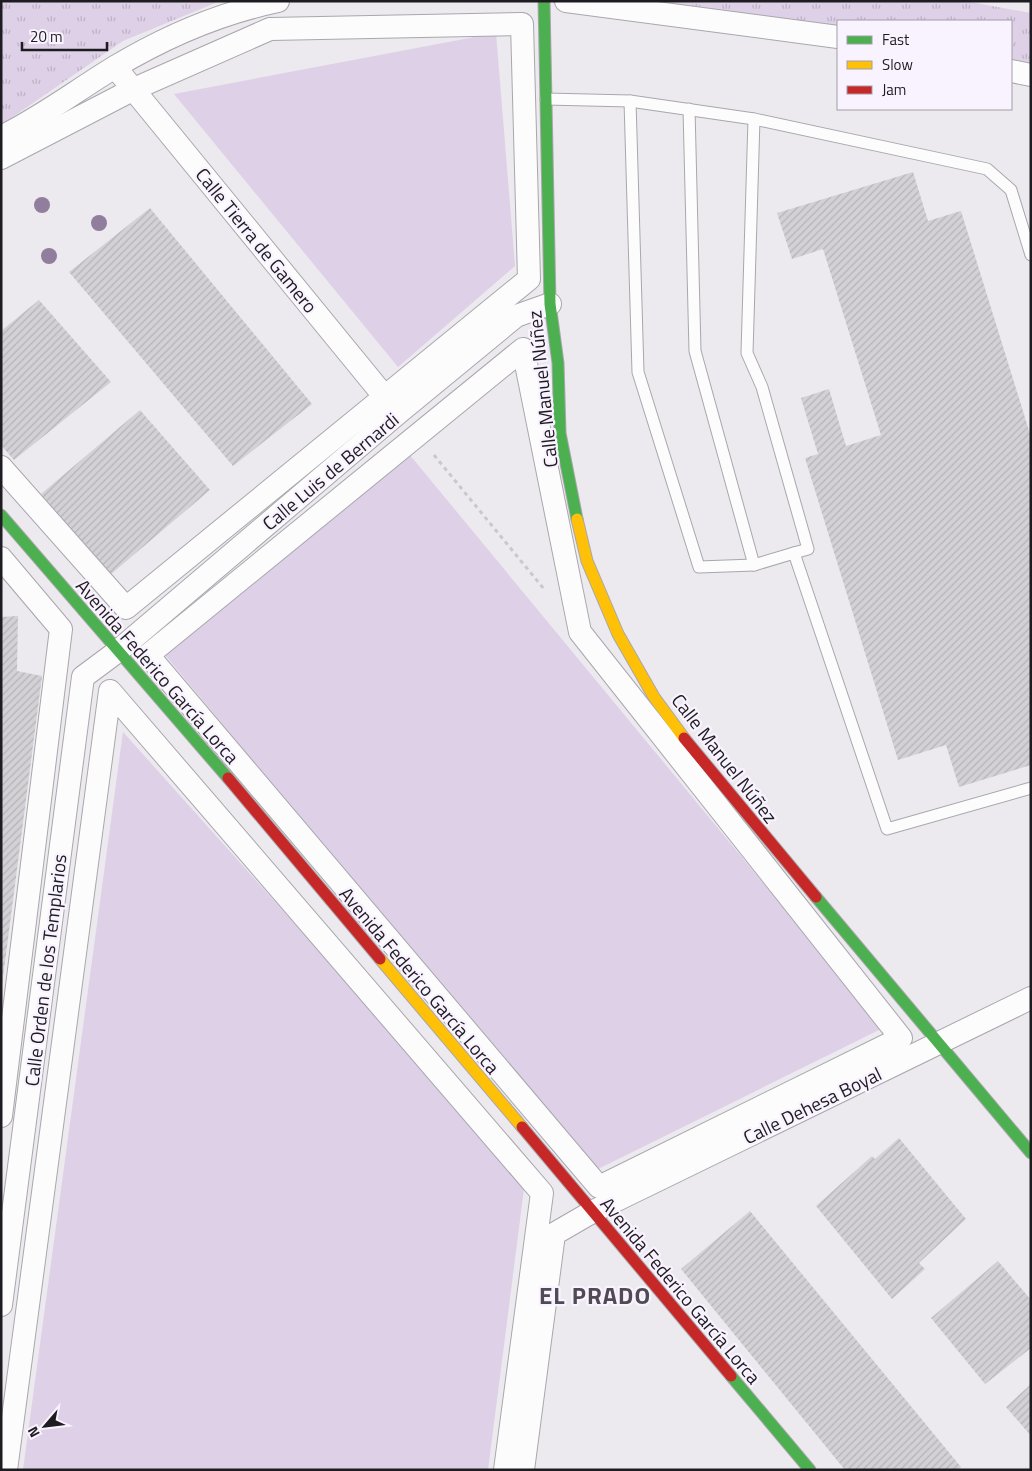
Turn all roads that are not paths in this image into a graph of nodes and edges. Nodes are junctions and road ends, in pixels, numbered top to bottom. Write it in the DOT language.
graph roads {
  1 [pos="278,1"];
  2 [pos="544,1"];
  3 [pos="566,1"];
  4 [pos="837,37"];
  5 [pos="115,67"];
  6 [pos="1012,71"];
  7 [pos="1031,75"];
  8 [pos="134,90"];
  9 [pos="546,99"];
  10 [pos="630,101"];
  11 [pos="689,109"];
  12 [pos="754,119"];
  13 [pos="1,136"];
  14 [pos="1,158"];
  15 [pos="1031,256"];
  16 [pos="550,304"];
  17 [pos="384,396"];
  18 [pos="398,413"];
  19 [pos="417,435"];
  20 [pos="1,467"];
  21 [pos="1,515"];
  22 [pos="794,553"];
  23 [pos="1,558"];
  24 [pos="754,565"];
  25 [pos="118,651"];
  26 [pos="1031,788"];
  27 [pos="1031,998"];
  28 [pos="938,1044"];
  29 [pos="1,1116"];
  30 [pos="1031,1153"];
  31 [pos="592,1212"];
  32 [pos="1,1306"];
  33 [pos="6,1470"];
  34 [pos="504,1470"];
  35 [pos="523,1470"];
  36 [pos="810,1470"];
  1 -- 5 [label="street"];
  2 -- 9 [label="street, Calle Manuel Núñez"];
  3 -- 4 [label="street"];
  5 -- 8 [label="street, Calle Tierra de Gamero"];
  5 -- 13 [label="street"];
  6 -- 7 [label="street"];
  8 -- 14 [label="street"];
  8 -- 17 [label="street, Calle Tierra de Gamero"];
  8 -- 17 [label="street"];
  9 -- 10 [label="lane"];
  9 -- 16 [label="street, Calle Manuel Núñez"];
  10 -- 11 [label="lane"];
  10 -- 24 [label="lane"];
  11 -- 12 [label="lane"];
  11 -- 24 [label="lane"];
  12 -- 15 [label="lane"];
  12 -- 22 [label="lane"];
  16 -- 18 [label="street, Calle Luis de Bernardi"];
  16 -- 28 [label="street, Calle Manuel Núñez"];
  17 -- 18 [label="street, Calle Tierra de Gamero"];
  17 -- 20 [label="street"];
  18 -- 19 [label="street, Calle Tierra de Gamero"];
  18 -- 25 [label="street, Calle Luis de Bernardi"];
  19 -- 19 [label="street"];
  21 -- 25 [label="street, Avenida Federico García Lorca"];
  22 -- 24 [label="lane"];
  22 -- 26 [label="lane"];
  23 -- 29 [label="street"];
  25 -- 31 [label="street, Avenida Federico García Lorca"];
  25 -- 32 [label="street, Calle Orden de los Templarios"];
  27 -- 28 [label="street, Calle Dehesa Boyal"];
  28 -- 30 [label="street, Calle Manuel Núñez"];
  28 -- 31 [label="street, Calle Dehesa Boyal"];
  31 -- 35 [label="street, Calle Dehesa Boyal"];
  31 -- 36 [label="street, Avenida Federico García Lorca"];
  33 -- 34 [label="street"];
}
